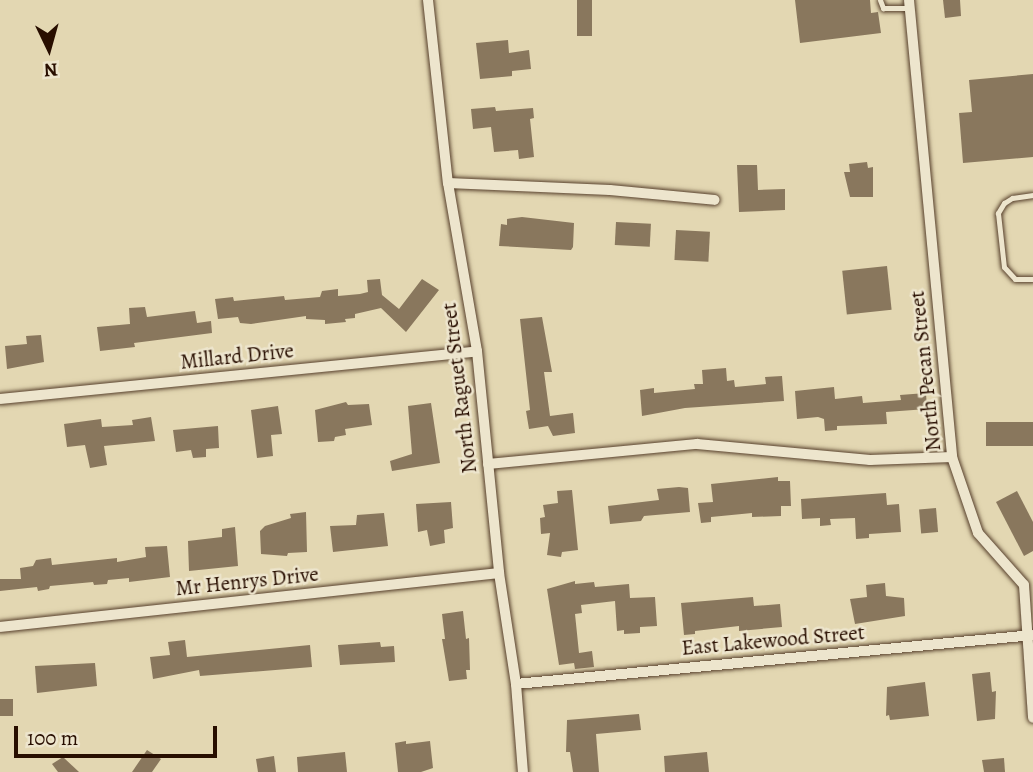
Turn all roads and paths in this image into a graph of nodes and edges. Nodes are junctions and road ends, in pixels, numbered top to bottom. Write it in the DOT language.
graph roads {
  1 [pos="428,0"];
  2 [pos="880,0"];
  3 [pos="910,4"];
  4 [pos="448,183"];
  5 [pos="1033,195"];
  6 [pos="715,200"];
  7 [pos="1033,279"];
  8 [pos="477,351"];
  9 [pos="0,399"];
  10 [pos="952,457"];
  11 [pos="488,464"];
  12 [pos="499,573"];
  13 [pos="0,627"];
  14 [pos="1030,636"];
  15 [pos="516,684"];
  16 [pos="1033,719"];
  17 [pos="523,772"];
  1 -- 4 [label="street, North Raguet Street"];
  2 -- 3 [label="lane"];
  3 -- 10 [label="street, North Pecan Street"];
  4 -- 6 [label="street"];
  4 -- 8 [label="street, North Raguet Street"];
  5 -- 7 [label="lane"];
  8 -- 9 [label="street, Millard Drive"];
  8 -- 11 [label="street, North Raguet Street"];
  10 -- 11 [label="street"];
  10 -- 14 [label="street, North Pecan Street"];
  11 -- 12 [label="street, North Raguet Street"];
  12 -- 13 [label="street, Mr Henrys Drive"];
  12 -- 15 [label="street, North Raguet Street"];
  14 -- 15 [label="street, East Lakewood Street"];
  14 -- 16 [label="street, North Pecan Street"];
  15 -- 17 [label="street, North Raguet Street"];
}
